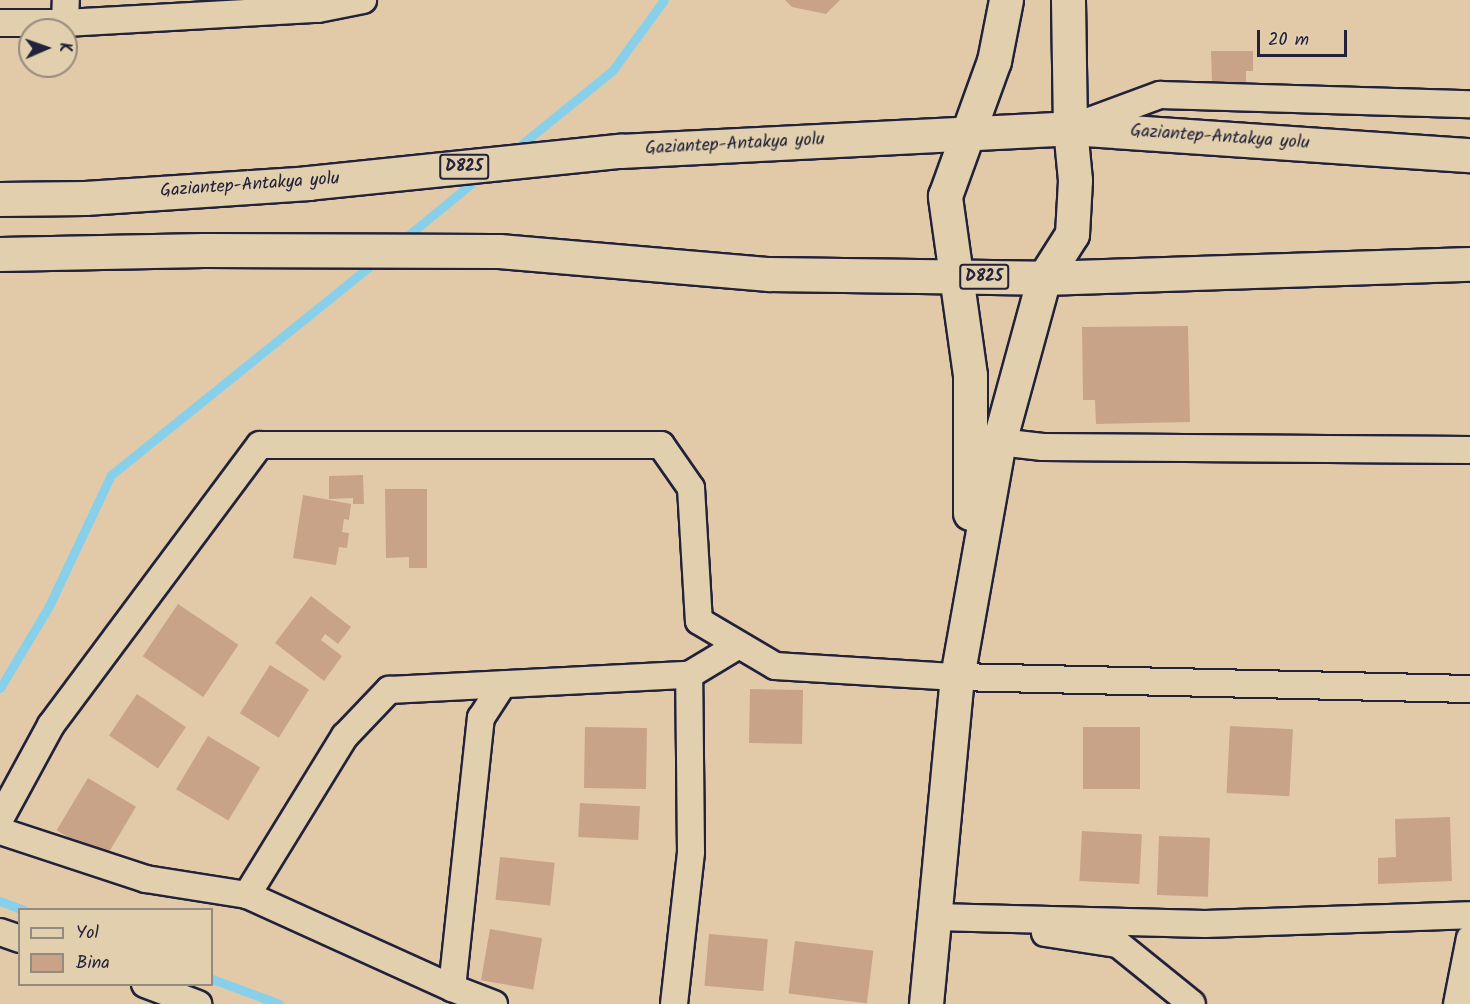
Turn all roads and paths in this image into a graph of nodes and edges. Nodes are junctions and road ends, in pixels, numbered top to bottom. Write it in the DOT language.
graph roads {
  1 [pos="363,0"];
  2 [pos="1006,0"];
  3 [pos="1068,0"];
  4 [pos="65,11"];
  5 [pos="0,23"];
  6 [pos="1470,104"];
  7 [pos="1071,128"];
  8 [pos="967,133"];
  9 [pos="1470,155"];
  10 [pos="0,199"];
  11 [pos="0,254"];
  12 [pos="1470,264"];
  13 [pos="958,277"];
  14 [pos="1044,278"];
  15 [pos="999,442"];
  16 [pos="1470,450"];
  17 [pos="968,620"];
  18 [pos="739,645"];
  19 [pos="689,675"];
  20 [pos="957,677"];
  21 [pos="503,684"];
  22 [pos="1470,689"];
  23 [pos="0,819"];
  24 [pos="0,831"];
  25 [pos="247,895"];
  26 [pos="1470,915"];
  27 [pos="935,917"];
  28 [pos="0,932"];
  29 [pos="18,938"];
  30 [pos="1470,938"];
  31 [pos="150,986"];
  32 [pos="452,988"];
  33 [pos="198,1004"];
  34 [pos="494,1004"];
  35 [pos="674,1004"];
  36 [pos="926,1004"];
  37 [pos="1192,1004"];
  38 [pos="1457,1004"];
  1 -- 4 [label="street"];
  2 -- 8 [label="main road"];
  3 -- 7 [label="main road"];
  4 -- 5 [label="street"];
  6 -- 7 [label="street"];
  7 -- 8 [label="main road, Gaziantep-Antakya yolu / D825"];
  7 -- 9 [label="main road, Gaziantep-Antakya yolu / D825"];
  7 -- 14 [label="main road"];
  8 -- 10 [label="main road, Gaziantep-Antakya yolu / D825"];
  8 -- 13 [label="main road"];
  11 -- 13 [label="main road, D825"];
  12 -- 14 [label="main road, D825"];
  13 -- 14 [label="main road, D825"];
  13 -- 17 [label="main road"];
  14 -- 15 [label="main road"];
  15 -- 16 [label="street"];
  15 -- 17 [label="main road"];
  17 -- 20 [label="main road"];
  18 -- 19 [label="street"];
  18 -- 20 [label="street"];
  18 -- 23 [label="street"];
  19 -- 21 [label="street"];
  19 -- 35 [label="street"];
  20 -- 22 [label="street"];
  20 -- 27 [label="main road"];
  21 -- 25 [label="street"];
  21 -- 32 [label="street"];
  24 -- 25 [label="street"];
  25 -- 32 [label="street"];
  26 -- 27 [label="street"];
  27 -- 36 [label="main road"];
  27 -- 37 [label="street"];
  28 -- 29 [label="street"];
  30 -- 38 [label="street"];
  31 -- 33 [label="street"];
  32 -- 34 [label="street"];
}
